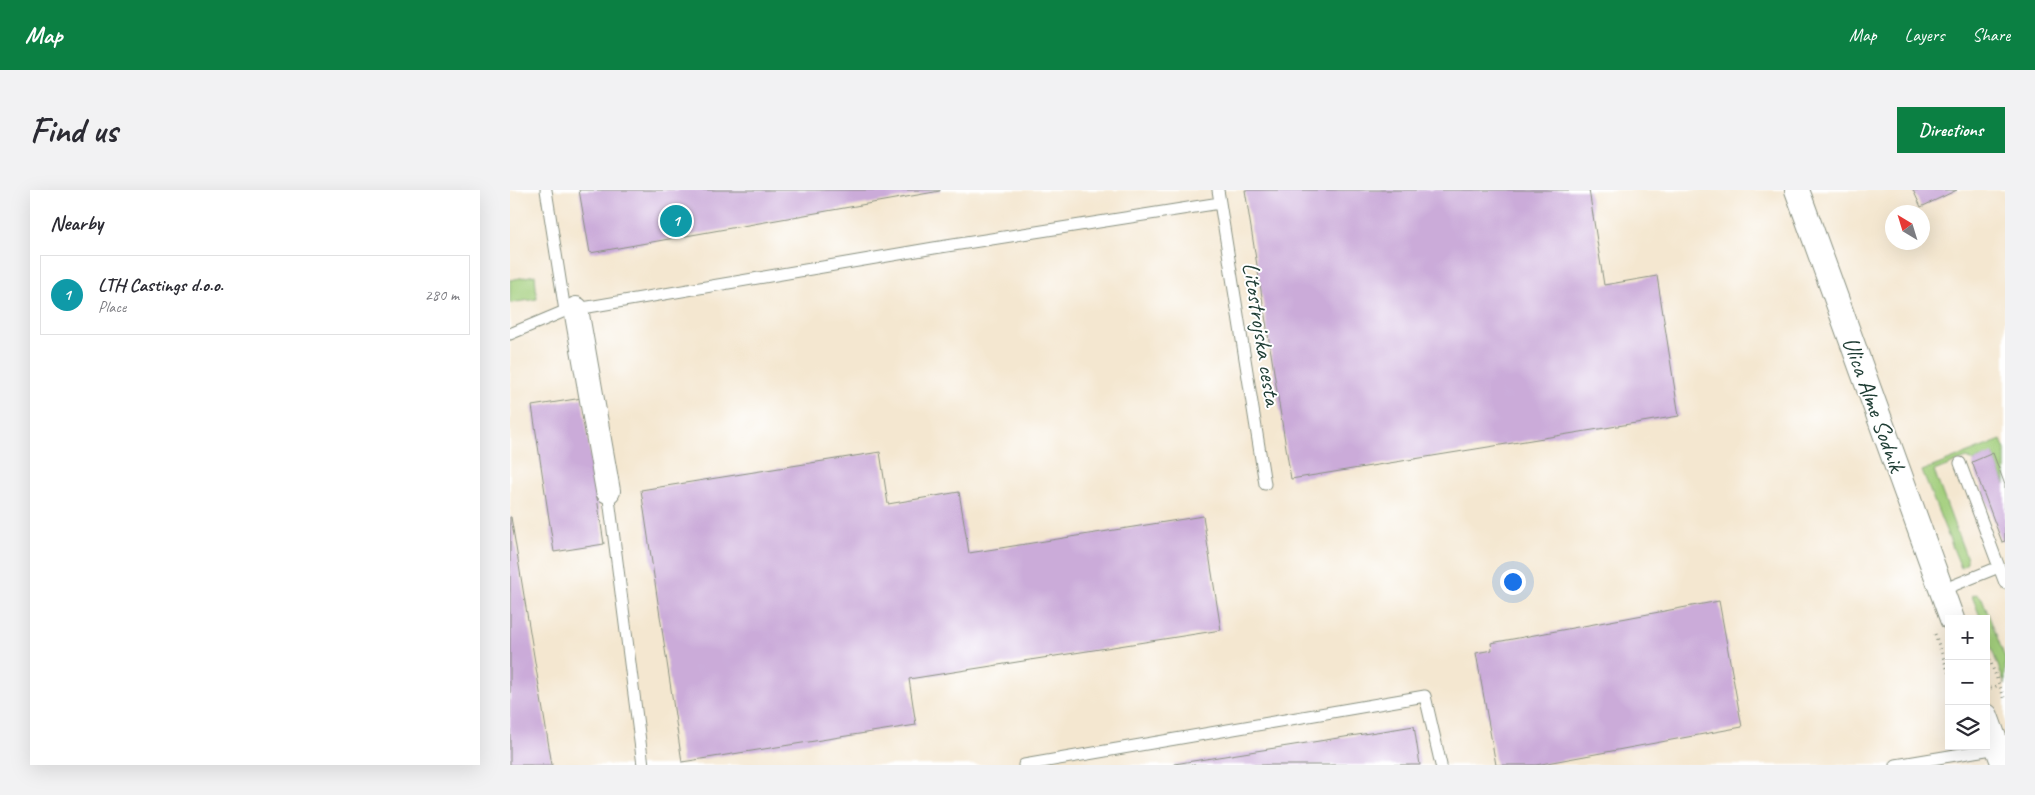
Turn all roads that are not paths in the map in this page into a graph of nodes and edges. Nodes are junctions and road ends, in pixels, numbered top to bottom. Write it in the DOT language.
graph roads {
  1 [pos="546,190"];
  2 [pos="1218,190"];
  3 [pos="1797,190"];
  4 [pos="1220,203"];
  5 [pos="570,310"];
  6 [pos="510,334"];
  7 [pos="1960,464"];
  8 [pos="1265,484"];
  9 [pos="608,491"];
  10 [pos="1999,567"];
  11 [pos="2005,583"];
  12 [pos="1942,590"];
  13 [pos="1951,615"];
  14 [pos="1990,727"];
  15 [pos="2001,756"];
  16 [pos="643,765"];
  17 [pos="1024,765"];
  18 [pos="1441,765"];
  19 [pos="1896,765"];
  1 -- 5 [label="lane"];
  2 -- 4 [label="lane, Litostrojska cesta"];
  3 -- 12 [label="street, Ulica Alme Sodnik"];
  4 -- 5 [label="lane"];
  4 -- 8 [label="lane, Litostrojska cesta"];
  5 -- 6 [label="lane"];
  5 -- 9 [label="street"];
  7 -- 10 [label="lane"];
  9 -- 16 [label="lane"];
  10 -- 11 [label="lane"];
  10 -- 12 [label="lane"];
  12 -- 13 [label="street, Ulica Alme Sodnik"];
  14 -- 15 [label="street"];
  15 -- 19 [label="lane"];
  17 -- 18 [label="lane"];
}
